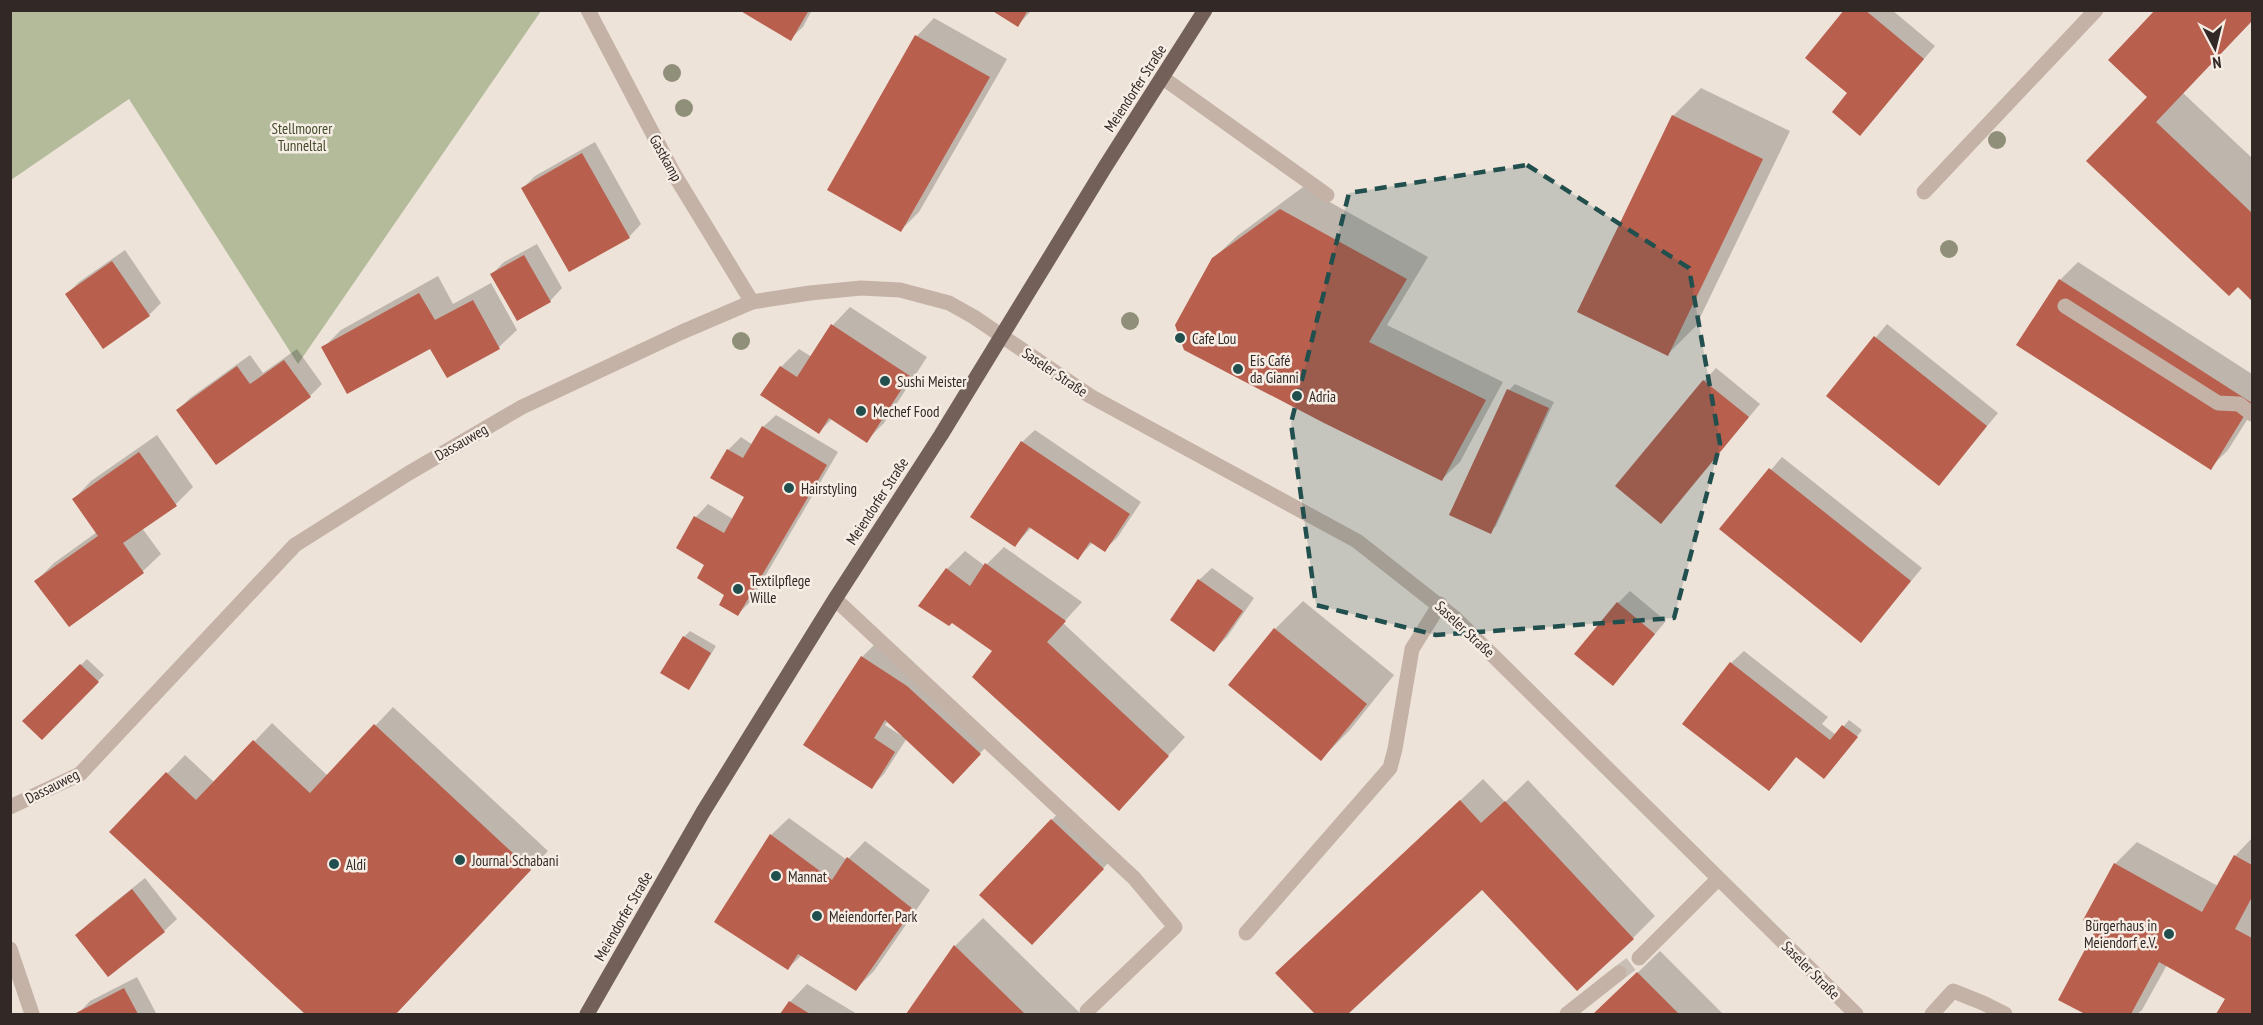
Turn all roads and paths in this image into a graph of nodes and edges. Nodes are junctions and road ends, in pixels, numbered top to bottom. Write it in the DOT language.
graph roads {
  1 [pos="588,10"];
  2 [pos="1206,10"];
  3 [pos="2096,10"];
  4 [pos="1162,78"];
  5 [pos="1924,192"];
  6 [pos="1327,195"];
  7 [pos="752,302"];
  8 [pos="2065,306"];
  9 [pos="1002,337"];
  10 [pos="2253,414"];
  11 [pos="836,599"];
  12 [pos="1440,604"];
  13 [pos="10,807"];
  14 [pos="1719,879"];
  15 [pos="1246,933"];
  16 [pos="10,949"];
  17 [pos="1639,958"];
  18 [pos="1619,973"];
  19 [pos="16,986"];
  20 [pos="1087,1011"];
  21 [pos="32,1014"];
  22 [pos="587,1014"];
  23 [pos="1568,1014"];
  24 [pos="1856,1014"];
  25 [pos="1932,1014"];
  26 [pos="2005,1014"];
  1 -- 7 [label="street, Gastkamp"];
  2 -- 4 [label="main road, Meiendorfer Straße"];
  3 -- 5 [label="street"];
  4 -- 6 [label="street"];
  4 -- 9 [label="main road, Meiendorfer Straße"];
  7 -- 9 [label="street, Dassauweg"];
  7 -- 13 [label="street, Dassauweg"];
  8 -- 10 [label="street"];
  9 -- 11 [label="main road, Meiendorfer Straße"];
  9 -- 12 [label="street, Saseler Straße"];
  11 -- 20 [label="street"];
  11 -- 22 [label="main road, Meiendorfer Straße"];
  12 -- 14 [label="street, Saseler Straße"];
  12 -- 15 [label="street"];
  14 -- 17 [label="street"];
  14 -- 24 [label="street, Saseler Straße"];
  16 -- 19 [label="street"];
  18 -- 23 [label="street"];
  19 -- 21 [label="street"];
  25 -- 26 [label="street"];
}
